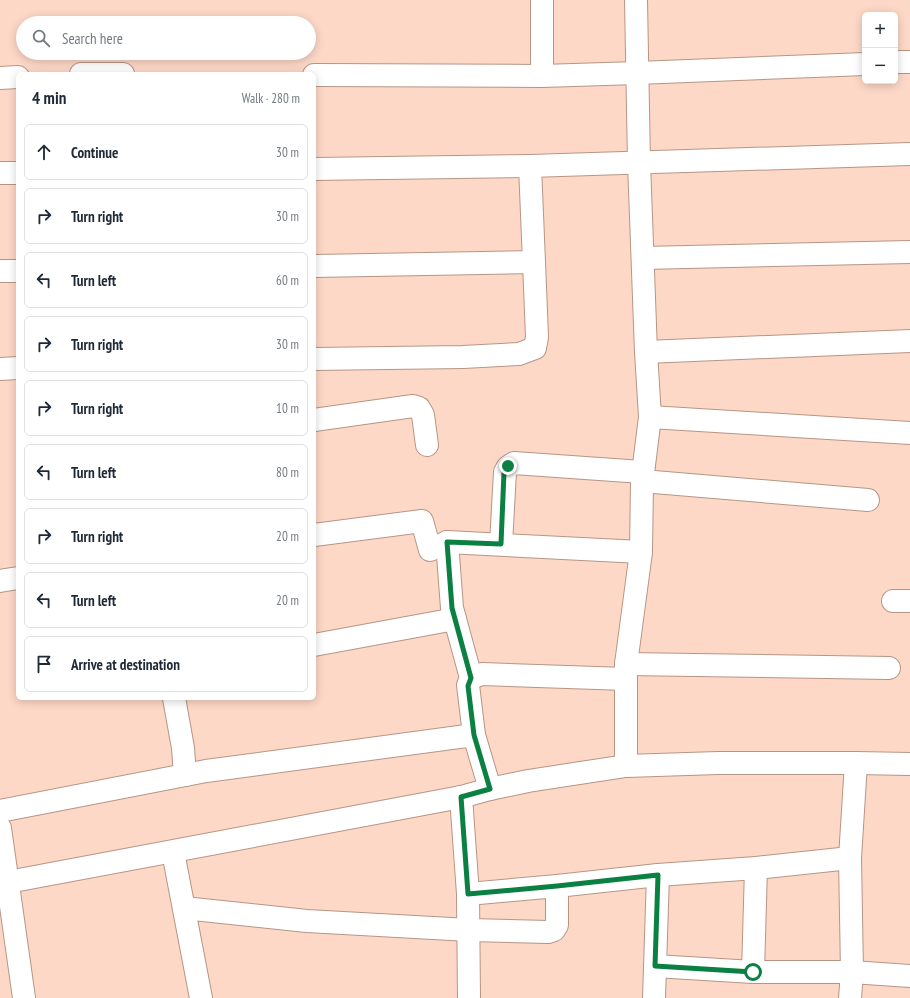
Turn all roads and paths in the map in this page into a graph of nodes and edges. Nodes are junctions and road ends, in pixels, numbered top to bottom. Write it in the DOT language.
graph roads {
  1 [pos="542,0"];
  2 [pos="636,0"];
  3 [pos="898,62"];
  4 [pos="910,62"];
  5 [pos="862,64"];
  6 [pos="637,73"];
  7 [pos="316,75"];
  8 [pos="542,76"];
  9 [pos="16,77"];
  10 [pos="0,78"];
  11 [pos="910,154"];
  12 [pos="639,163"];
  13 [pos="530,166"];
  14 [pos="316,169"];
  15 [pos="0,173"];
  16 [pos="16,173"];
  17 [pos="910,252"];
  18 [pos="642,258"];
  19 [pos="534,262"];
  20 [pos="316,266"];
  21 [pos="0,271"];
  22 [pos="16,271"];
  23 [pos="910,341"];
  24 [pos="646,352"];
  25 [pos="316,359"];
  26 [pos="16,368"];
  27 [pos="0,369"];
  28 [pos="650,417"];
  29 [pos="316,420"];
  30 [pos="910,433"];
  31 [pos="427,445"];
  32 [pos="642,477"];
  33 [pos="868,500"];
  34 [pos="316,535"];
  35 [pos="447,542"];
  36 [pos="501,544"];
  37 [pos="641,552"];
  38 [pos="16,578"];
  39 [pos="0,581"];
  40 [pos="455,619"];
  41 [pos="316,646"];
  42 [pos="889,668"];
  43 [pos="626,672"];
  44 [pos="471,678"];
  45 [pos="174,700"];
  46 [pos="474,735"];
  47 [pos="856,763"];
  48 [pos="910,764"];
  49 [pos="626,766"];
  50 [pos="185,775"];
  51 [pos="490,789"];
  52 [pos="461,797"];
  53 [pos="0,811"];
  54 [pos="0,828"];
  55 [pos="173,852"];
  56 [pos="850,858"];
  57 [pos="756,868"];
  58 [pos="658,875"];
  59 [pos="8,882"];
  60 [pos="557,886"];
  61 [pos="468,894"];
  62 [pos="184,908"];
  63 [pos="469,930"];
  64 [pos="655,966"];
  65 [pos="753,972"];
  66 [pos="852,972"];
  67 [pos="910,976"];
  68 [pos="18,997"];
  69 [pos="200,998"];
  70 [pos="469,998"];
  71 [pos="654,998"];
  72 [pos="850,998"];
  1 -- 8 [label="street"];
  2 -- 6 [label="street"];
  3 -- 4 [label="street"];
  5 -- 6 [label="street"];
  6 -- 8 [label="street"];
  6 -- 12 [label="street"];
  7 -- 8 [label="street"];
  9 -- 10 [label="street"];
  11 -- 12 [label="street"];
  12 -- 13 [label="street"];
  12 -- 18 [label="street"];
  13 -- 14 [label="street"];
  13 -- 19 [label="street"];
  15 -- 16 [label="street"];
  17 -- 18 [label="street"];
  18 -- 24 [label="street"];
  19 -- 20 [label="street"];
  19 -- 25 [label="street"];
  21 -- 22 [label="street"];
  23 -- 24 [label="street"];
  24 -- 28 [label="street"];
  26 -- 27 [label="street"];
  28 -- 30 [label="street"];
  28 -- 32 [label="street"];
  29 -- 31 [label="street"];
  32 -- 33 [label="street"];
  32 -- 36 [label="street"];
  32 -- 37 [label="street"];
  34 -- 35 [label="street"];
  35 -- 36 [label="street"];
  35 -- 40 [label="street"];
  36 -- 37 [label="street"];
  37 -- 43 [label="street"];
  38 -- 39 [label="street"];
  40 -- 41 [label="street"];
  40 -- 44 [label="street"];
  42 -- 43 [label="street"];
  43 -- 44 [label="street"];
  43 -- 49 [label="street"];
  44 -- 46 [label="street"];
  45 -- 50 [label="street"];
  46 -- 50 [label="street"];
  46 -- 51 [label="street"];
  47 -- 48 [label="street"];
  47 -- 49 [label="street"];
  47 -- 56 [label="street"];
  49 -- 51 [label="street"];
  50 -- 53 [label="street"];
  51 -- 52 [label="street"];
  52 -- 55 [label="street"];
  52 -- 61 [label="street"];
  54 -- 59 [label="street"];
  55 -- 59 [label="street"];
  55 -- 62 [label="street"];
  56 -- 57 [label="street"];
  56 -- 66 [label="street"];
  57 -- 58 [label="street"];
  57 -- 65 [label="street"];
  58 -- 60 [label="street"];
  58 -- 64 [label="street"];
  59 -- 68 [label="street"];
  60 -- 61 [label="street"];
  60 -- 63 [label="street"];
  61 -- 63 [label="street"];
  62 -- 63 [label="street"];
  62 -- 69 [label="street"];
  63 -- 70 [label="street"];
  64 -- 65 [label="street"];
  64 -- 71 [label="street"];
  65 -- 66 [label="street"];
  66 -- 67 [label="street"];
  66 -- 72 [label="street"];
}
